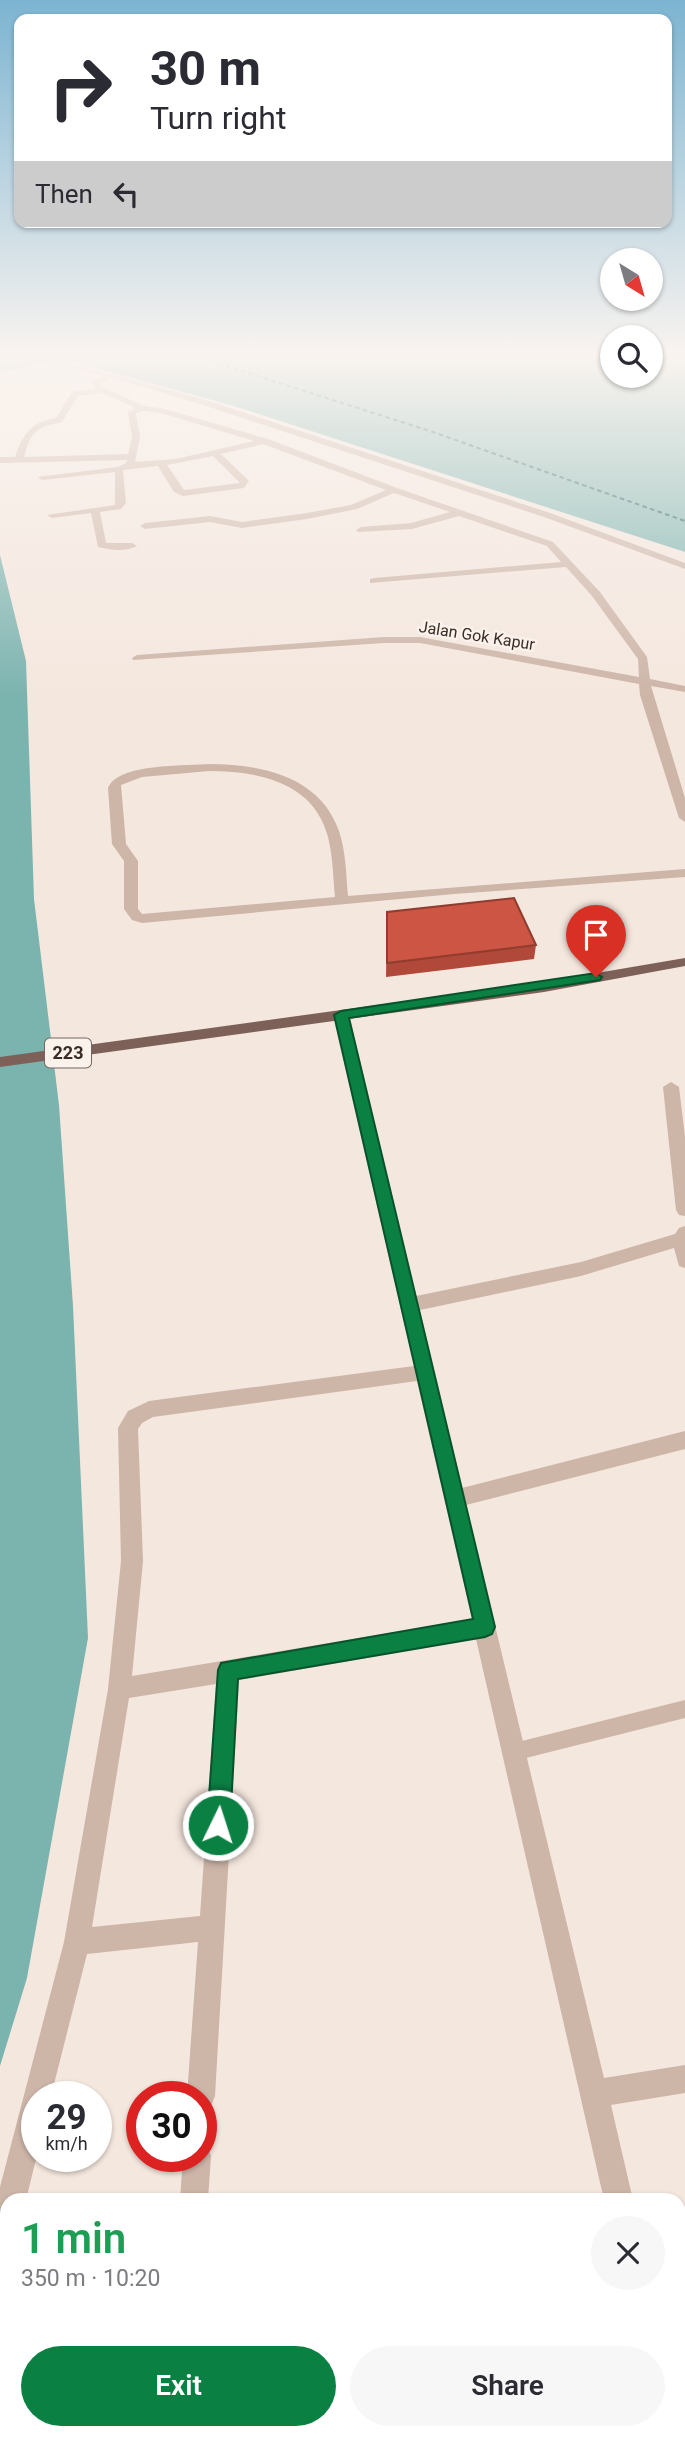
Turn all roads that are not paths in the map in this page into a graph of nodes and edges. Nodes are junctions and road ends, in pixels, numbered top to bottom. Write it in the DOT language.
graph roads {
  1 [pos="119,469"];
  2 [pos="112,470"];
  3 [pos="165,470"];
  4 [pos="233,470"];
  5 [pos="341,470"];
  6 [pos="411,470"];
  7 [pos="42,477"];
  8 [pos="394,490"];
  9 [pos="95,510"];
  10 [pos="461,512"];
  11 [pos="52,515"];
  12 [pos="145,526"];
  13 [pos="361,530"];
  14 [pos="132,546"];
  15 [pos="568,564"];
  16 [pos="685,565"];
  17 [pos="374,580"];
  18 [pos="137,658"];
  19 [pos="645,681"];
  20 [pos="685,689"];
  21 [pos="685,818"];
  22 [pos="685,873"];
  23 [pos="342,900"];
  24 [pos="685,962"];
  25 [pos="685,973"];
  26 [pos="544,987"];
  27 [pos="341,1015"];
  28 [pos="0,1062"];
  29 [pos="671,1087"];
  30 [pos="685,1210"];
  31 [pos="684,1236"];
  32 [pos="685,1261"];
  33 [pos="409,1305"];
  34 [pos="425,1372"];
  35 [pos="685,1440"];
  36 [pos="455,1499"];
  37 [pos="485,1627"];
  38 [pos="228,1670"];
  39 [pos="119,1689"];
  40 [pos="685,1709"];
  41 [pos="514,1752"];
  42 [pos="212,1928"];
  43 [pos="77,1942"];
  44 [pos="685,2079"];
  45 [pos="41,2081"];
  46 [pos="202,2081"];
  47 [pos="594,2094"];
  48 [pos="21,2158"];
  49 [pos="196,2172"];
  50 [pos="12,2193"];
  51 [pos="194,2193"];
  52 [pos="617,2193"];
  1 -- 9 [label="street"];
  2 -- 7 [label="street"];
  3 -- 4 [label="street"];
  5 -- 8 [label="street"];
  6 -- 16 [label="street"];
  8 -- 10 [label="street"];
  8 -- 12 [label="street"];
  9 -- 11 [label="street"];
  9 -- 14 [label="street"];
  10 -- 13 [label="street"];
  10 -- 15 [label="street"];
  15 -- 17 [label="street"];
  15 -- 19 [label="street"];
  18 -- 19 [label="street, Jalan Gok Kapur"];
  19 -- 20 [label="street, Jalan Gok Kapur"];
  19 -- 21 [label="street"];
  22 -- 23 [label="street"];
  23 -- 23 [label="street"];
  24 -- 26 [label="main road, 223"];
  25 -- 26 [label="main road, 223"];
  26 -- 27 [label="main road, 223"];
  27 -- 28 [label="main road, 223"];
  27 -- 33 [label="street"];
  29 -- 30 [label="street"];
  31 -- 32 [label="street"];
  31 -- 33 [label="street"];
  33 -- 34 [label="street"];
  34 -- 36 [label="street"];
  34 -- 39 [label="street"];
  35 -- 36 [label="street"];
  36 -- 37 [label="street"];
  37 -- 38 [label="street"];
  37 -- 41 [label="street"];
  38 -- 39 [label="street"];
  38 -- 42 [label="street"];
  39 -- 43 [label="street"];
  40 -- 41 [label="lane"];
  41 -- 47 [label="street"];
  42 -- 43 [label="street"];
  42 -- 46 [label="street"];
  43 -- 45 [label="street"];
  44 -- 47 [label="street"];
  47 -- 52 [label="street"];
  48 -- 50 [label="street"];
  49 -- 51 [label="street"];
}
